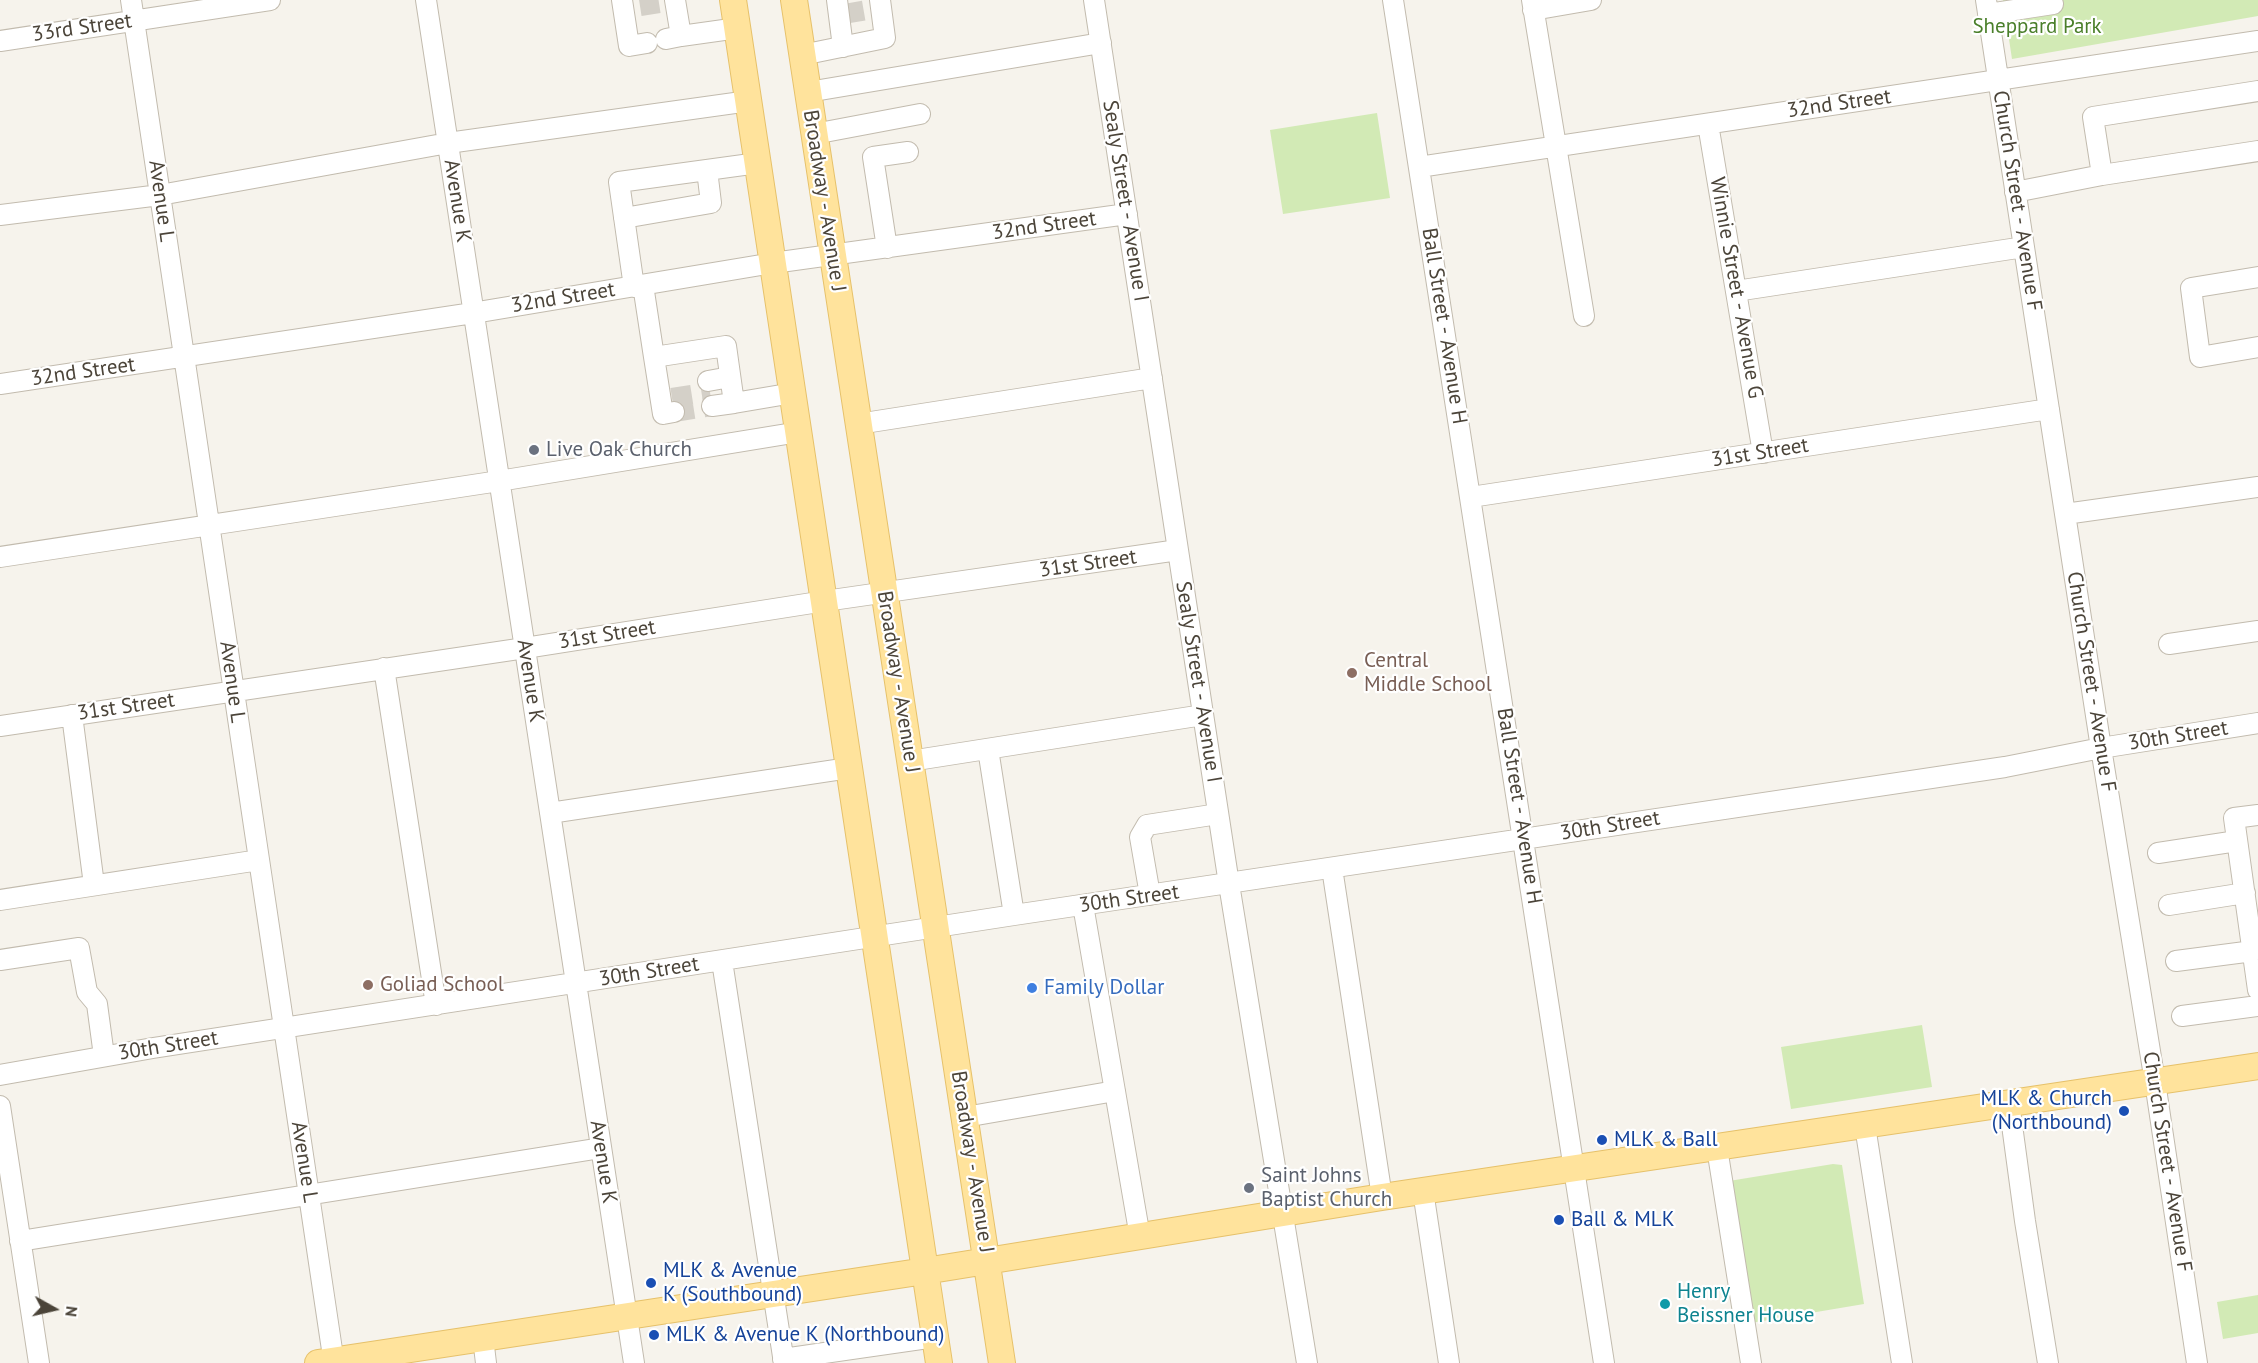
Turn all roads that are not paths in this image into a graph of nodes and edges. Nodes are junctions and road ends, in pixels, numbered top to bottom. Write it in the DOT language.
graph roads {
  1 [pos="131,0"];
  2 [pos="270,0"];
  3 [pos="426,0"];
  4 [pos="734,0"];
  5 [pos="794,0"];
  6 [pos="1094,0"];
  7 [pos="1393,0"];
  8 [pos="1592,0"];
  9 [pos="649,3"];
  10 [pos="2053,4"];
  11 [pos="1533,5"];
  12 [pos="876,6"];
  13 [pos="1987,7"];
  14 [pos="840,10"];
  15 [pos="134,21"];
  16 [pos="738,28"];
  17 [pos="0,40"];
  18 [pos="2258,40"];
  19 [pos="647,43"];
  20 [pos="1101,43"];
  21 [pos="843,47"];
  22 [pos="802,55"];
  23 [pos="1998,81"];
  24 [pos="2258,91"];
  25 [pos="808,92"];
  26 [pos="749,101"];
  27 [pos="920,114"];
  28 [pos="1708,124"];
  29 [pos="814,134"];
  30 [pos="448,143"];
  31 [pos="1555,147"];
  32 [pos="2258,150"];
  33 [pos="908,152"];
  34 [pos="758,163"];
  35 [pos="1419,167"];
  36 [pos="707,170"];
  37 [pos="2102,175"];
  38 [pos="2015,192"];
  39 [pos="160,195"];
  40 [pos="1127,214"];
  41 [pos="0,215"];
  42 [pos="624,218"];
  43 [pos="2024,247"];
  44 [pos="887,248"];
  45 [pos="833,256"];
  46 [pos="773,264"];
  47 [pos="2258,278"];
  48 [pos="638,286"];
  49 [pos="1736,291"];
  50 [pos="473,314"];
  51 [pos="1584,316"];
  52 [pos="2258,347"];
  53 [pos="184,357"];
  54 [pos="654,357"];
  55 [pos="1152,378"];
  56 [pos="0,384"];
  57 [pos="732,389"];
  58 [pos="710,393"];
  59 [pos="793,393"];
  60 [pos="667,397"];
  61 [pos="2049,409"];
  62 [pos="858,424"];
  63 [pos="799,432"];
  64 [pos="1763,453"];
  65 [pos="499,481"];
  66 [pos="2258,487"];
  67 [pos="1471,497"];
  68 [pos="2065,514"];
  69 [pos="209,526"];
  70 [pos="1178,550"];
  71 [pos="0,557"];
  72 [pos="884,593"];
  73 [pos="825,601"];
  74 [pos="2258,631"];
  75 [pos="2169,644"];
  76 [pos="525,648"];
  77 [pos="384,668"];
  78 [pos="234,691"];
  79 [pos="72,715"];
  80 [pos="1203,715"];
  81 [pos="2258,723"];
  82 [pos="0,726"];
  83 [pos="2101,748"];
  84 [pos="988,749"];
  85 [pos="910,761"];
  86 [pos="849,768"];
  87 [pos="550,813"];
  88 [pos="1218,814"];
  89 [pos="2258,815"];
  90 [pos="1524,839"];
  91 [pos="2237,841"];
  92 [pos="2158,853"];
  93 [pos="259,860"];
  94 [pos="1332,868"];
  95 [pos="1229,884"];
  96 [pos="94,885"];
  97 [pos="2244,893"];
  98 [pos="1150,895"];
  99 [pos="0,900"];
  100 [pos="2169,905"];
  101 [pos="1083,906"];
  102 [pos="1014,915"];
  103 [pos="936,928"];
  104 [pos="875,937"];
  105 [pos="2253,951"];
  106 [pos="0,960"];
  107 [pos="722,961"];
  108 [pos="2176,961"];
  109 [pos="576,983"];
  110 [pos="2258,990"];
  111 [pos="436,1005"];
  112 [pos="2258,1006"];
  113 [pos="2182,1016"];
  114 [pos="284,1028"];
  115 [pos="104,1056"];
  116 [pos="2258,1066"];
  117 [pos="0,1075"];
  118 [pos="2155,1082"];
  119 [pos="1115,1091"];
  120 [pos="2009,1103"];
  121 [pos="0,1106"];
  122 [pos="965,1117"];
  123 [pos="1865,1126"];
  124 [pos="601,1148"];
  125 [pos="1717,1148"];
  126 [pos="1575,1169"];
  127 [pos="1423,1191"];
  128 [pos="309,1194"];
  129 [pos="1382,1197"];
  130 [pos="1284,1214"];
  131 [pos="1140,1237"];
  132 [pos="20,1241"];
  133 [pos="987,1261"];
  134 [pos="925,1271"];
  135 [pos="773,1294"];
  136 [pos="627,1317"];
  137 [pos="935,1337"];
  138 [pos="484,1351"];
  139 [pos="804,1360"];
  140 [pos="784,1361"];
  141 [pos="329,1362"];
  142 [pos="39,1363"];
  143 [pos="634,1363"];
  144 [pos="939,1363"];
  145 [pos="1002,1363"];
  146 [pos="1307,1363"];
  147 [pos="1449,1363"];
  148 [pos="1604,1363"];
  149 [pos="1751,1363"];
  150 [pos="1902,1363"];
  151 [pos="2048,1363"];
  152 [pos="2197,1363"];
  1 -- 15 [label="street, Avenue L"];
  2 -- 15 [label="street, 33rd Street"];
  3 -- 30 [label="street, Avenue K"];
  4 -- 16 [label="main road"];
  5 -- 22 [label="main road, Broadway - Avenue J"];
  6 -- 20 [label="street, Sealy Street - Avenue I"];
  7 -- 35 [label="street, Ball Street - Avenue H"];
  8 -- 11 [label="street"];
  9 -- 16 [label="street"];
  9 -- 19 [label="street"];
  10 -- 13 [label="street"];
  11 -- 31 [label="street"];
  12 -- 21 [label="street"];
  13 -- 23 [label="street, Church Street - Avenue F"];
  14 -- 21 [label="street"];
  15 -- 17 [label="street, 33rd Street"];
  15 -- 39 [label="street, Avenue L"];
  16 -- 26 [label="main road"];
  18 -- 23 [label="street, 32nd Street"];
  20 -- 25 [label="street"];
  20 -- 40 [label="street, Sealy Street - Avenue I"];
  21 -- 22 [label="street"];
  22 -- 25 [label="main road, Broadway - Avenue J"];
  23 -- 28 [label="street, 32nd Street"];
  23 -- 38 [label="street, Church Street - Avenue F"];
  24 -- 37 [label="street"];
  25 -- 29 [label="main road, Broadway - Avenue J"];
  26 -- 30 [label="street"];
  26 -- 34 [label="main road"];
  27 -- 29 [label="street"];
  28 -- 31 [label="street, 32nd Street"];
  28 -- 49 [label="street, Winnie Street - Avenue G"];
  29 -- 45 [label="main road, Broadway - Avenue J"];
  30 -- 39 [label="street"];
  30 -- 50 [label="street, Avenue K"];
  31 -- 35 [label="street, 32nd Street"];
  31 -- 51 [label="street"];
  32 -- 37 [label="street"];
  33 -- 44 [label="street"];
  34 -- 36 [label="street"];
  34 -- 46 [label="main road"];
  35 -- 67 [label="street, Ball Street - Avenue H"];
  36 -- 42 [label="street"];
  36 -- 42 [label="street"];
  37 -- 38 [label="street"];
  38 -- 43 [label="street, Church Street - Avenue F"];
  39 -- 41 [label="street"];
  39 -- 53 [label="street, Avenue L"];
  40 -- 44 [label="street, 32nd Street"];
  40 -- 55 [label="street, Sealy Street - Avenue I"];
  42 -- 48 [label="street"];
  43 -- 49 [label="street"];
  43 -- 61 [label="street, Church Street - Avenue F"];
  44 -- 45 [label="street, 32nd Street"];
  45 -- 46 [label="street, 32nd Street"];
  45 -- 62 [label="main road, Broadway - Avenue J"];
  46 -- 48 [label="street, 32nd Street"];
  46 -- 59 [label="main road"];
  47 -- 52 [label="street"];
  48 -- 50 [label="street, 32nd Street"];
  48 -- 54 [label="street"];
  49 -- 64 [label="street, Winnie Street - Avenue G"];
  50 -- 53 [label="street, 32nd Street"];
  50 -- 65 [label="street, Avenue K"];
  53 -- 56 [label="street, 32nd Street"];
  53 -- 69 [label="street, Avenue L"];
  54 -- 57 [label="street"];
  54 -- 60 [label="street"];
  55 -- 62 [label="street"];
  55 -- 70 [label="street, Sealy Street - Avenue I"];
  57 -- 58 [label="street"];
  57 -- 59 [label="street"];
  59 -- 63 [label="main road"];
  61 -- 64 [label="street, 31st Street"];
  61 -- 68 [label="street, Church Street - Avenue F"];
  62 -- 72 [label="main road, Broadway - Avenue J"];
  63 -- 65 [label="street"];
  63 -- 73 [label="main road"];
  64 -- 67 [label="street, 31st Street"];
  65 -- 69 [label="street"];
  65 -- 76 [label="street, Avenue K"];
  66 -- 68 [label="street"];
  67 -- 90 [label="street, Ball Street - Avenue H"];
  68 -- 83 [label="street, Church Street - Avenue F"];
  69 -- 71 [label="street"];
  69 -- 78 [label="street, Avenue L"];
  70 -- 72 [label="street, 31st Street"];
  70 -- 80 [label="street, Sealy Street - Avenue I"];
  72 -- 73 [label="street, 31st Street"];
  72 -- 85 [label="main road, Broadway - Avenue J"];
  73 -- 76 [label="street, 31st Street"];
  73 -- 86 [label="main road"];
  74 -- 75 [label="street"];
  76 -- 77 [label="street, 31st Street"];
  76 -- 87 [label="street, Avenue K"];
  77 -- 78 [label="street, 31st Street"];
  77 -- 111 [label="street"];
  78 -- 79 [label="street, 31st Street"];
  78 -- 93 [label="street, Avenue L"];
  79 -- 82 [label="street, 31st Street"];
  79 -- 96 [label="street"];
  80 -- 84 [label="street"];
  80 -- 88 [label="street, Sealy Street - Avenue I"];
  81 -- 83 [label="street, 30th Street"];
  83 -- 90 [label="street, 30th Street"];
  83 -- 118 [label="street, Church Street - Avenue F"];
  84 -- 85 [label="street"];
  84 -- 102 [label="street"];
  85 -- 103 [label="main road, Broadway - Avenue J"];
  86 -- 87 [label="street"];
  86 -- 104 [label="main road"];
  87 -- 109 [label="street, Avenue K"];
  88 -- 95 [label="street, Sealy Street - Avenue I"];
  88 -- 98 [label="street"];
  89 -- 91 [label="street"];
  90 -- 94 [label="street, 30th Street"];
  90 -- 126 [label="street, Ball Street - Avenue H"];
  91 -- 92 [label="street"];
  91 -- 97 [label="street"];
  93 -- 96 [label="street"];
  93 -- 114 [label="street, Avenue L"];
  94 -- 95 [label="street, 30th Street"];
  94 -- 129 [label="street"];
  95 -- 98 [label="street, 30th Street"];
  95 -- 130 [label="street, Sealy Street - Avenue I"];
  96 -- 99 [label="street"];
  97 -- 100 [label="street"];
  97 -- 105 [label="street"];
  98 -- 101 [label="street, 30th Street"];
  101 -- 102 [label="street, 30th Street"];
  101 -- 119 [label="street"];
  102 -- 103 [label="street, 30th Street"];
  103 -- 104 [label="street, 30th Street"];
  103 -- 122 [label="main road, Broadway - Avenue J"];
  104 -- 107 [label="street, 30th Street"];
  104 -- 134 [label="main road"];
  105 -- 108 [label="street"];
  105 -- 110 [label="street"];
  106 -- 115 [label="street"];
  107 -- 109 [label="street, 30th Street"];
  107 -- 135 [label="street"];
  109 -- 111 [label="street, 30th Street"];
  109 -- 124 [label="street, Avenue K"];
  111 -- 114 [label="street, 30th Street"];
  112 -- 113 [label="street"];
  114 -- 115 [label="street, 30th Street"];
  114 -- 128 [label="street, Avenue L"];
  115 -- 117 [label="street, 30th Street"];
  116 -- 118 [label="main road"];
  118 -- 120 [label="main road"];
  118 -- 152 [label="street, Church Street - Avenue F"];
  119 -- 122 [label="street"];
  119 -- 131 [label="street"];
  120 -- 123 [label="main road"];
  120 -- 151 [label="street"];
  121 -- 132 [label="street"];
  122 -- 133 [label="main road, Broadway - Avenue J"];
  123 -- 125 [label="main road"];
  123 -- 150 [label="street"];
  124 -- 128 [label="street"];
  124 -- 136 [label="street, Avenue K"];
  125 -- 126 [label="main road"];
  125 -- 149 [label="street"];
  126 -- 127 [label="main road"];
  126 -- 148 [label="street, Ball Street - Avenue H"];
  127 -- 129 [label="main road"];
  127 -- 147 [label="street"];
  128 -- 132 [label="street"];
  128 -- 141 [label="street, Avenue L"];
  129 -- 130 [label="main road"];
  130 -- 131 [label="main road"];
  130 -- 146 [label="street, Sealy Street - Avenue I"];
  131 -- 133 [label="main road"];
  132 -- 142 [label="street"];
  133 -- 134 [label="main road"];
  133 -- 145 [label="main road, Broadway - Avenue J"];
  134 -- 135 [label="main road"];
  134 -- 137 [label="main road"];
  135 -- 136 [label="main road"];
  135 -- 140 [label="street"];
  136 -- 138 [label="main road"];
  136 -- 143 [label="street, Avenue K"];
  137 -- 139 [label="street"];
  137 -- 144 [label="main road"];
  138 -- 141 [label="main road"];
  139 -- 140 [label="street"];
}
